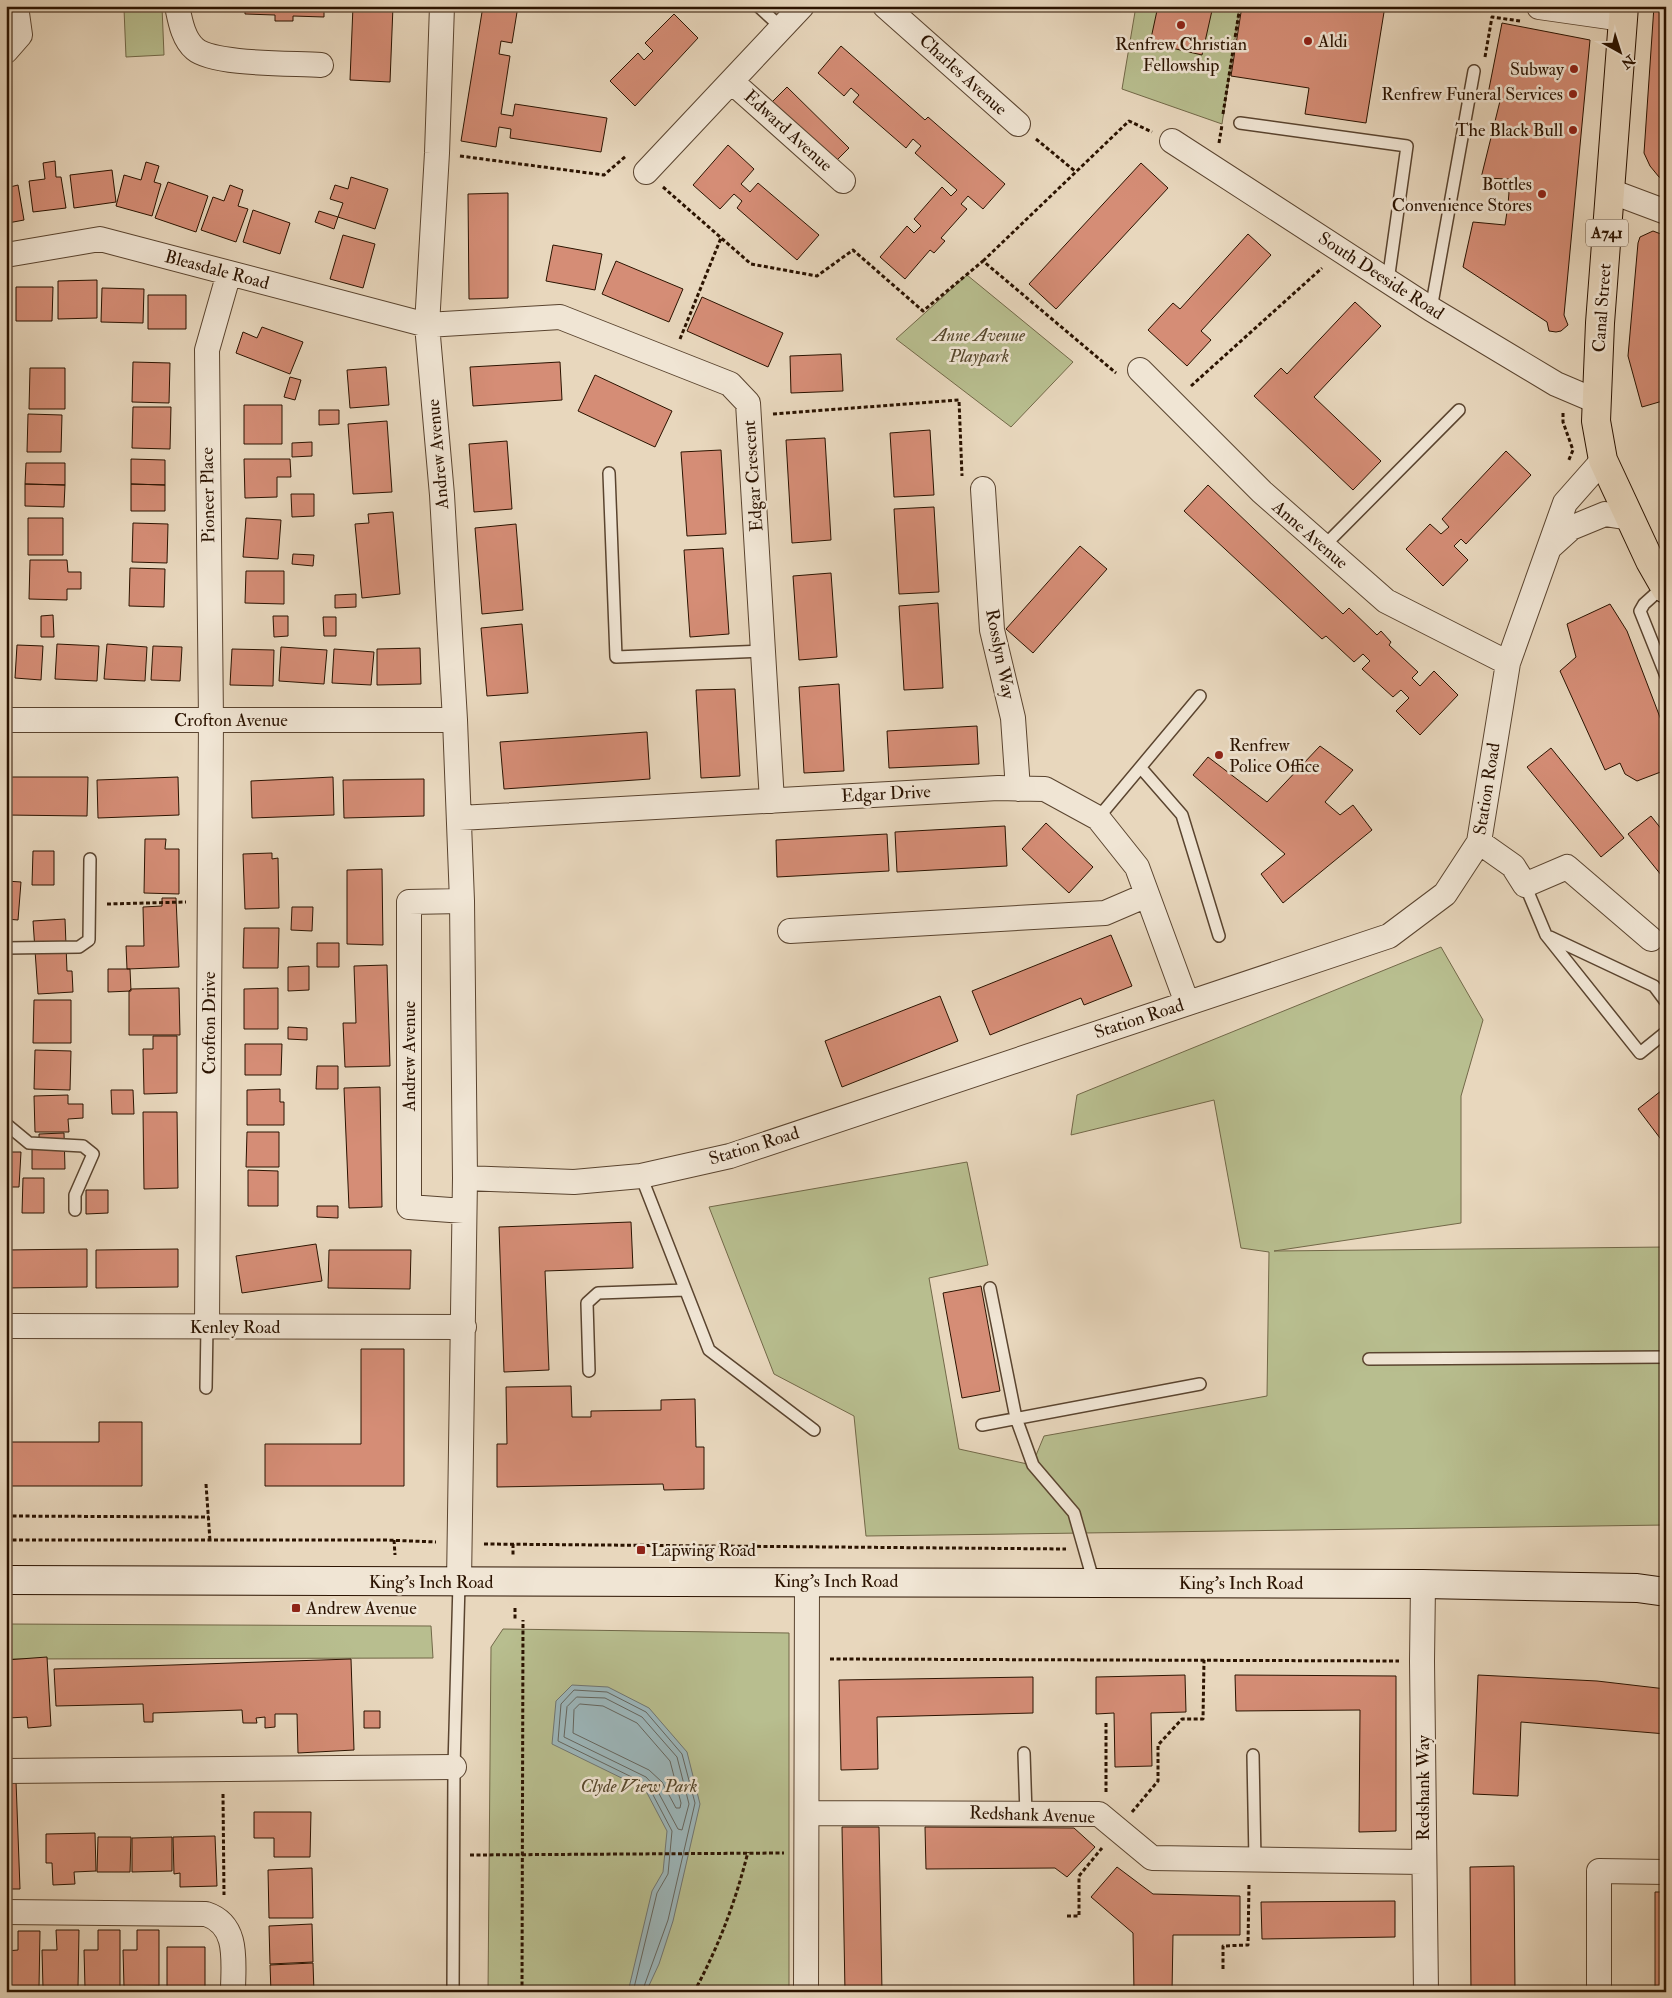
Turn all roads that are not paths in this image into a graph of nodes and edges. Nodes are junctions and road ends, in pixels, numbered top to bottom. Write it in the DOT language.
graph roads {
  1 [pos="16,6"];
  2 [pos="176,6"];
  3 [pos="442,6"];
  4 [pos="758,6"];
  5 [pos="802,6"];
  6 [pos="885,6"];
  7 [pos="1539,7"];
  8 [pos="1623,13"];
  9 [pos="782,28"];
  10 [pos="6,51"];
  11 [pos="321,65"];
  12 [pos="1474,71"];
  13 [pos="732,82"];
  14 [pos="1240,123"];
  15 [pos="1018,124"];
  16 [pos="1172,141"];
  17 [pos="646,172"];
  18 [pos="843,181"];
  19 [pos="1610,191"];
  20 [pos="1666,212"];
  21 [pos="6,255"];
  22 [pos="229,273"];
  23 [pos="1388,282"];
  24 [pos="1432,309"];
  25 [pos="427,325"];
  26 [pos="1140,370"];
  27 [pos="1596,401"];
  28 [pos="1459,410"];
  29 [pos="1603,460"];
  30 [pos="609,472"];
  31 [pos="983,489"];
  32 [pos="1630,518"];
  33 [pos="1324,546"];
  34 [pos="1549,548"];
  35 [pos="1665,588"];
  36 [pos="764,652"];
  37 [pos="1508,663"];
  38 [pos="1666,676"];
  39 [pos="1200,696"];
  40 [pos="6,720"];
  41 [pos="210,720"];
  42 [pos="456,720"];
  43 [pos="1141,768"];
  44 [pos="1018,788"];
  45 [pos="772,800"];
  46 [pos="459,818"];
  47 [pos="1098,818"];
  48 [pos="1479,842"];
  49 [pos="90,859"];
  50 [pos="1525,885"];
  51 [pos="1147,895"];
  52 [pos="462,901"];
  53 [pos="790,932"];
  54 [pos="1546,935"];
  55 [pos="1219,936"];
  56 [pos="1651,938"];
  57 [pos="6,948"];
  58 [pos="1666,1002"];
  59 [pos="1187,1003"];
  60 [pos="1666,1032"];
  61 [pos="6,1124"];
  62 [pos="640,1176"];
  63 [pos="465,1178"];
  64 [pos="75,1210"];
  65 [pos="464,1211"];
  66 [pos="990,1288"];
  67 [pos="685,1290"];
  68 [pos="6,1326"];
  69 [pos="207,1326"];
  70 [pos="464,1327"];
  71 [pos="1666,1357"];
  72 [pos="1369,1359"];
  73 [pos="589,1371"];
  74 [pos="1200,1384"];
  75 [pos="206,1388"];
  76 [pos="1016,1418"];
  77 [pos="982,1425"];
  78 [pos="814,1430"];
  79 [pos="6,1580"];
  80 [pos="807,1580"];
  81 [pos="459,1583"];
  82 [pos="1094,1583"];
  83 [pos="1423,1584"];
  84 [pos="1666,1592"];
  85 [pos="1024,1753"];
  86 [pos="1253,1755"];
  87 [pos="454,1767"];
  88 [pos="6,1771"];
  89 [pos="807,1813"];
  90 [pos="1026,1814"];
  91 [pos="1253,1860"];
  92 [pos="1423,1862"];
  93 [pos="1666,1872"];
  94 [pos="6,1912"];
  95 [pos="232,1992"];
  96 [pos="453,1992"];
  97 [pos="806,1992"];
  98 [pos="1426,1992"];
  99 [pos="1599,1992"];
  1 -- 10 [label="street"];
  2 -- 11 [label="street"];
  3 -- 25 [label="street, Andrew Avenue"];
  4 -- 9 [label="lane"];
  5 -- 9 [label="street, Edward Avenue"];
  6 -- 15 [label="street, Charles Avenue"];
  7 -- 8 [label="street"];
  8 -- 19 [label="main road, Canal Street / A741"];
  9 -- 13 [label="street, Edward Avenue"];
  12 -- 24 [label="lane"];
  13 -- 17 [label="street, Edward Avenue"];
  13 -- 18 [label="street, Edward Avenue"];
  14 -- 23 [label="lane"];
  16 -- 23 [label="street, South Deeside Road"];
  19 -- 20 [label="street"];
  19 -- 27 [label="main road, Canal Street / A741"];
  21 -- 22 [label="street, Bleasdale Road"];
  22 -- 25 [label="street, Bleasdale Road"];
  22 -- 41 [label="street, Pioneer Place"];
  23 -- 24 [label="street, South Deeside Road"];
  24 -- 27 [label="street, South Deeside Road"];
  25 -- 36 [label="street, Edgar Crescent"];
  25 -- 42 [label="street, Andrew Avenue"];
  26 -- 33 [label="street, Anne Avenue"];
  27 -- 29 [label="main road, Canal Street / A741"];
  28 -- 33 [label="lane"];
  29 -- 32 [label="main road, A741"];
  29 -- 34 [label="street, Station Road"];
  30 -- 36 [label="lane"];
  31 -- 44 [label="street, Rosslyn Way"];
  32 -- 34 [label="street, Station Road"];
  32 -- 35 [label="main road, A741"];
  33 -- 37 [label="street, Anne Avenue"];
  34 -- 37 [label="street, Station Road"];
  35 -- 38 [label="lane"];
  36 -- 45 [label="street, Edgar Crescent"];
  37 -- 48 [label="street, Station Road"];
  39 -- 43 [label="lane"];
  40 -- 41 [label="street, Crofton Avenue"];
  41 -- 42 [label="street, Crofton Avenue"];
  41 -- 69 [label="street, Crofton Drive"];
  42 -- 46 [label="street, Andrew Avenue"];
  43 -- 47 [label="lane"];
  43 -- 55 [label="lane"];
  44 -- 45 [label="street, Edgar Drive"];
  44 -- 47 [label="street, Edgar Drive"];
  45 -- 46 [label="street, Edgar Drive"];
  46 -- 52 [label="street, Andrew Avenue"];
  47 -- 51 [label="street, Edgar Drive"];
  48 -- 50 [label="street"];
  48 -- 59 [label="street, Station Road"];
  49 -- 57 [label="lane"];
  50 -- 54 [label="lane"];
  50 -- 56 [label="street"];
  51 -- 53 [label="street"];
  51 -- 59 [label="street, Edgar Drive"];
  52 -- 63 [label="street, Andrew Avenue"];
  52 -- 65 [label="street, Andrew Avenue"];
  54 -- 58 [label="lane"];
  54 -- 60 [label="lane"];
  59 -- 62 [label="street, Station Road"];
  61 -- 64 [label="lane"];
  62 -- 63 [label="street, Station Road"];
  62 -- 67 [label="lane"];
  63 -- 65 [label="street, Andrew Avenue"];
  65 -- 70 [label="street, Andrew Avenue"];
  66 -- 76 [label="lane"];
  67 -- 73 [label="lane"];
  67 -- 78 [label="lane"];
  68 -- 69 [label="street, Kenley Road"];
  69 -- 70 [label="street, Kenley Road"];
  69 -- 75 [label="lane"];
  70 -- 81 [label="street, Andrew Avenue"];
  71 -- 72 [label="lane"];
  74 -- 76 [label="lane"];
  76 -- 77 [label="lane"];
  76 -- 82 [label="lane"];
  79 -- 81 [label="street, King's Inch Road"];
  80 -- 81 [label="street, King's Inch Road"];
  80 -- 82 [label="street, King's Inch Road"];
  80 -- 89 [label="street"];
  81 -- 87 [label="lane"];
  82 -- 83 [label="street, King's Inch Road"];
  83 -- 84 [label="street, King's Inch Road"];
  83 -- 92 [label="street, Redshank Way"];
  85 -- 90 [label="lane"];
  86 -- 91 [label="lane"];
  87 -- 88 [label="street"];
  87 -- 96 [label="lane"];
  89 -- 90 [label="street, Redshank Avenue"];
  89 -- 97 [label="street"];
  90 -- 91 [label="street, Redshank Avenue"];
  91 -- 92 [label="street, Redshank Avenue"];
  92 -- 98 [label="street, Redshank Way"];
  93 -- 99 [label="street"];
  94 -- 95 [label="street"];
}
